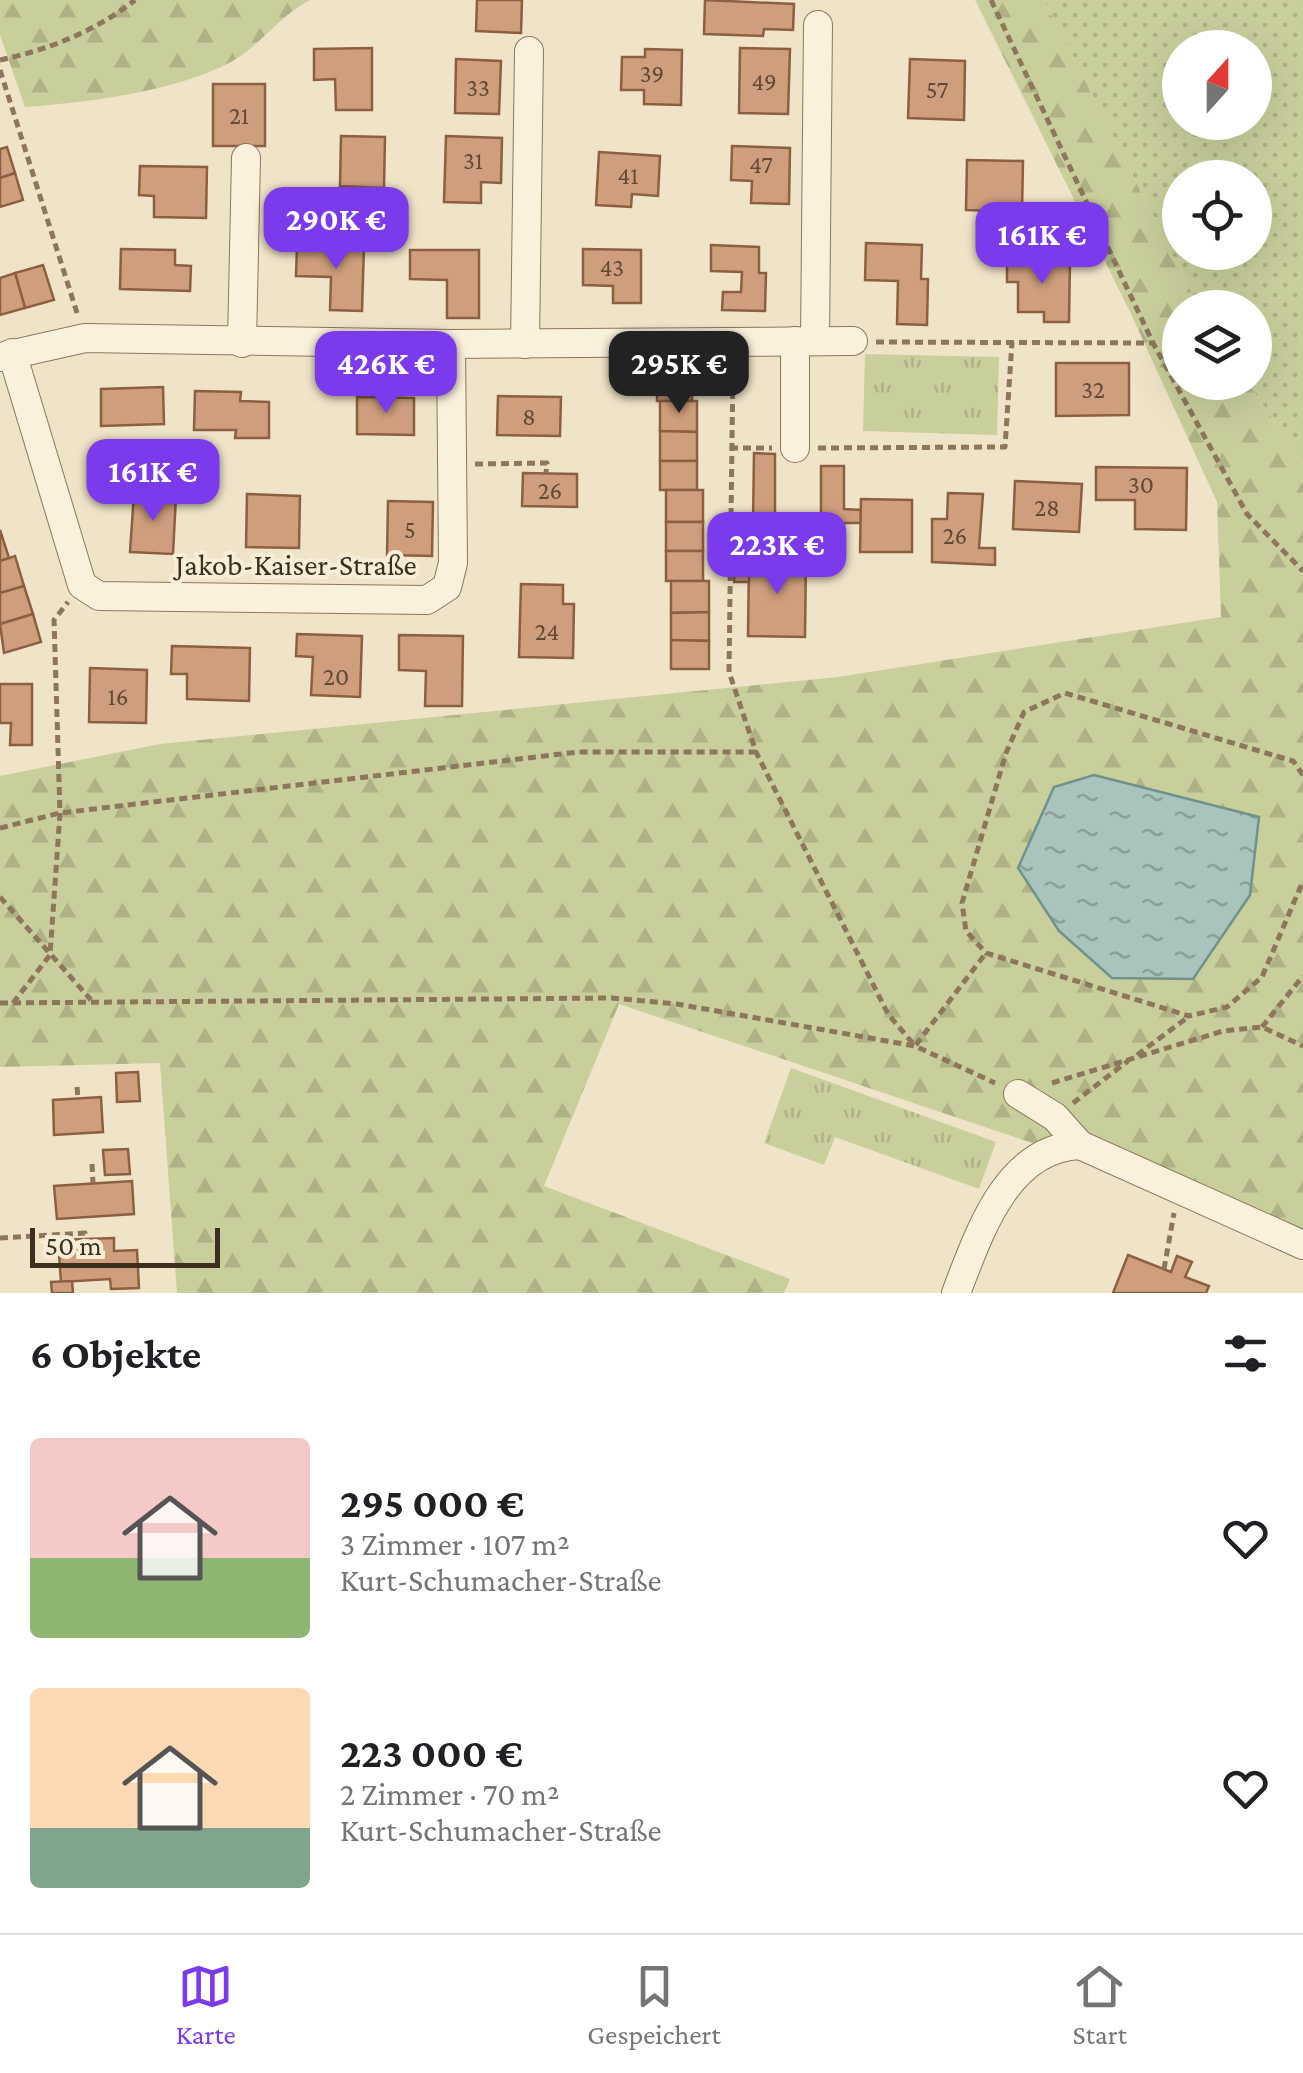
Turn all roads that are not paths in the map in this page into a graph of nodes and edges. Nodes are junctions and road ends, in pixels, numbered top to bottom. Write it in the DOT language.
graph roads {
  1 [pos="818,25"];
  2 [pos="529,52"];
  3 [pos="246,158"];
  4 [pos="805,341"];
  5 [pos="853,342"];
  6 [pos="242,343"];
  7 [pos="452,344"];
  8 [pos="525,344"];
  9 [pos="6,355"];
  10 [pos="795,448"];
  11 [pos="1018,1094"];
  12 [pos="1080,1144"];
  13 [pos="1303,1244"];
  14 [pos="956,1293"];
  1 -- 4 [label="street"];
  2 -- 8 [label="street"];
  3 -- 6 [label="street"];
  4 -- 5 [label="street"];
  4 -- 8 [label="street"];
  4 -- 10 [label="street"];
  6 -- 7 [label="street"];
  6 -- 9 [label="street"];
  7 -- 8 [label="street"];
  7 -- 9 [label="street, Jakob-Kaiser-Straße"];
  11 -- 12 [label="street"];
  12 -- 13 [label="street"];
  12 -- 14 [label="street"];
}
